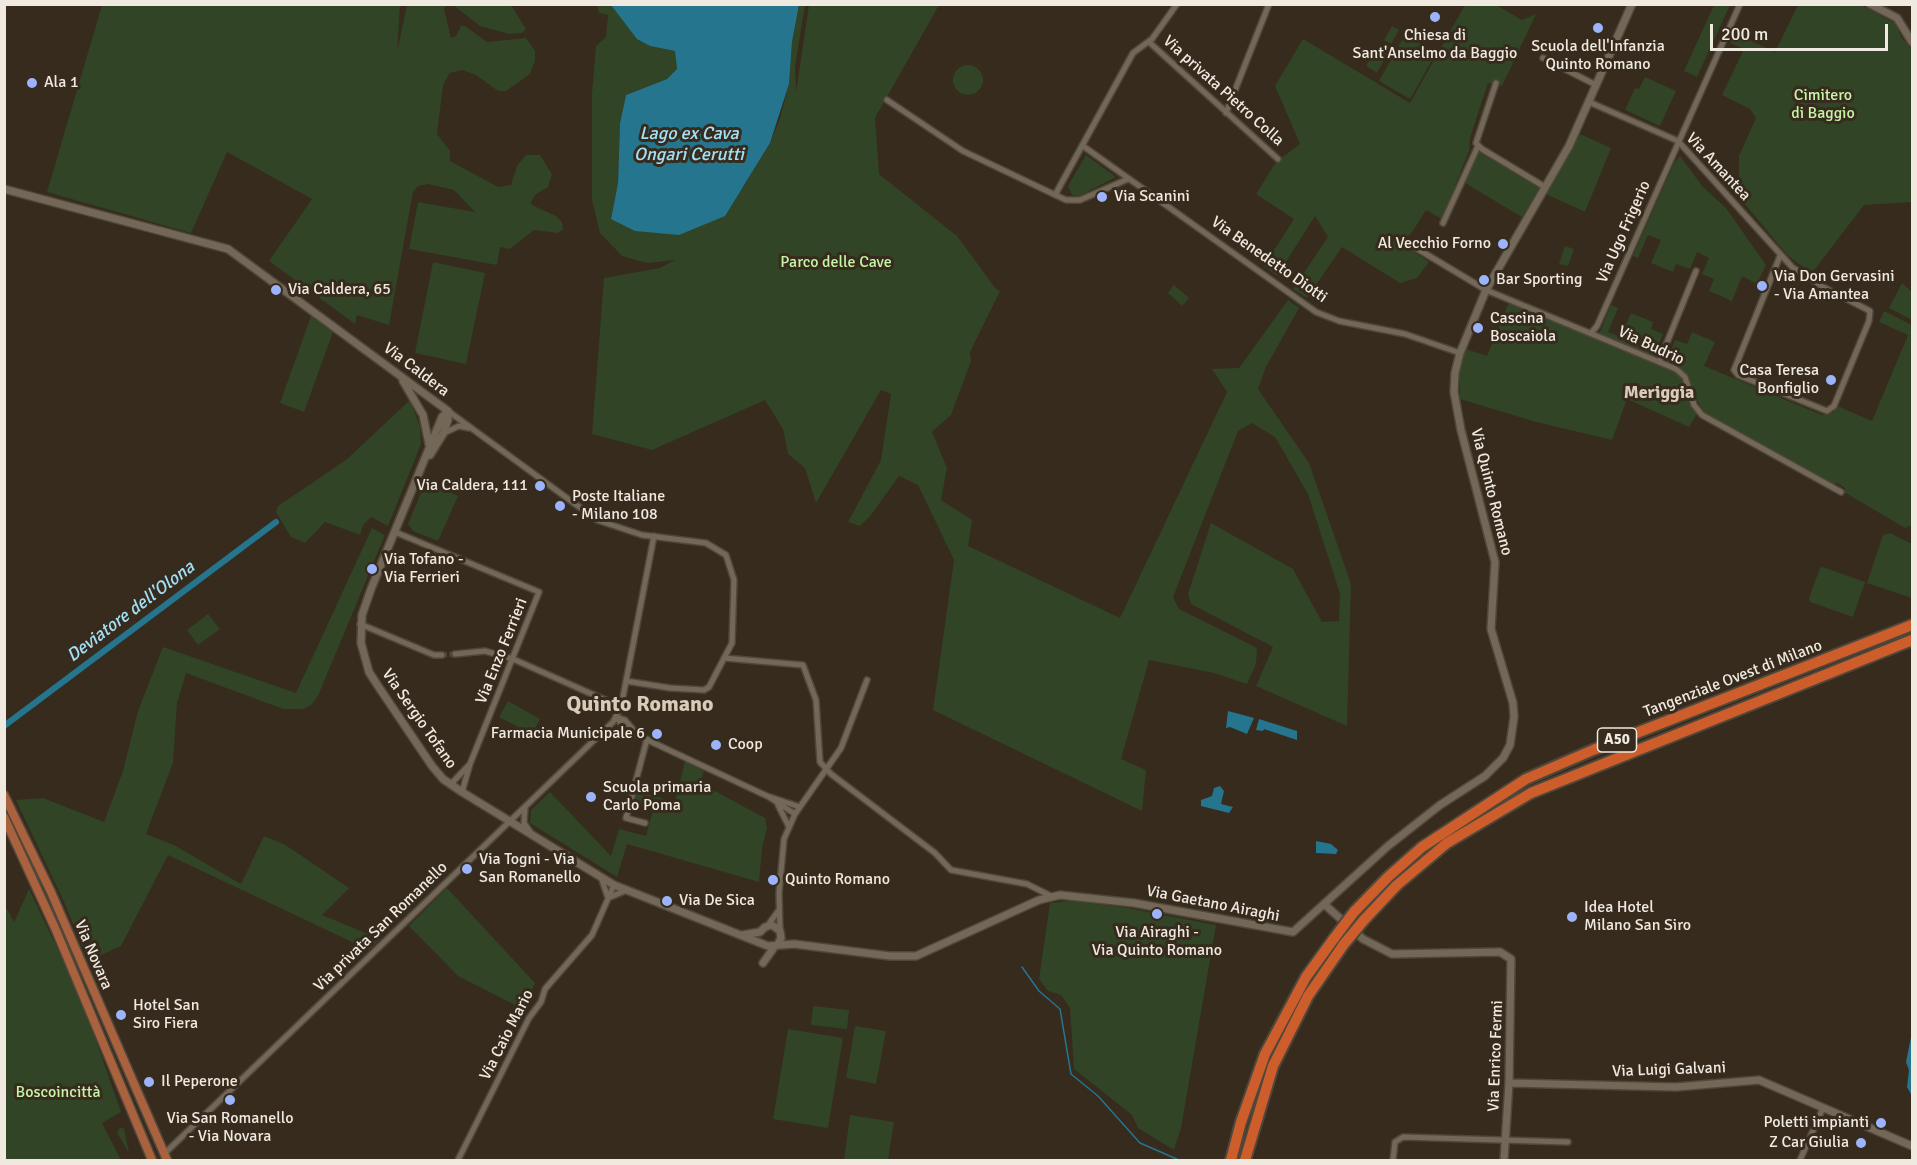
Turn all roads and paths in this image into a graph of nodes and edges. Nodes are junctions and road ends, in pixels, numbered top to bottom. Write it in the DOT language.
graph roads {
  1 [pos="1177,4"];
  2 [pos="1269,4"];
  3 [pos="1632,4"];
  4 [pos="1739,4"];
  5 [pos="1870,4"];
  6 [pos="1149,42"];
  7 [pos="1912,42"];
  8 [pos="1543,58"];
  9 [pos="1496,83"];
  10 [pos="1596,86"];
  11 [pos="887,100"];
  12 [pos="1588,102"];
  13 [pos="1226,112"];
  14 [pos="1678,141"];
  15 [pos="1083,146"];
  16 [pos="1478,146"];
  17 [pos="1278,159"];
  18 [pos="1128,179"];
  19 [pos="1545,187"];
  20 [pos="4,189"];
  21 [pos="1055,195"];
  22 [pos="1443,223"];
  23 [pos="1401,239"];
  24 [pos="1780,256"];
  25 [pos="1696,271"];
  26 [pos="1486,290"];
  27 [pos="1591,333"];
  28 [pos="1460,353"];
  29 [pos="1659,362"];
  30 [pos="395,371"];
  31 [pos="448,411"];
  32 [pos="474,430"];
  33 [pos="442,434"];
  34 [pos="430,447"];
  35 [pos="423,466"];
  36 [pos="1840,492"];
  37 [pos="395,532"];
  38 [pos="654,536"];
  39 [pos="360,624"];
  40 [pos="1912,625"];
  41 [pos="1912,640"];
  42 [pos="455,654"];
  43 [pos="442,655"];
  44 [pos="724,658"];
  45 [pos="513,659"];
  46 [pos="626,681"];
  47 [pos="867,681"];
  48 [pos="621,707"];
  49 [pos="616,717"];
  50 [pos="647,739"];
  51 [pos="470,764"];
  52 [pos="827,769"];
  53 [pos="450,785"];
  54 [pos="462,792"];
  55 [pos="4,795"];
  56 [pos="767,796"];
  57 [pos="777,804"];
  58 [pos="525,807"];
  59 [pos="800,807"];
  60 [pos="795,814"];
  61 [pos="4,817"];
  62 [pos="510,822"];
  63 [pos="645,823"];
  64 [pos="789,827"];
  65 [pos="533,836"];
  66 [pos="601,877"];
  67 [pos="614,885"];
  68 [pos="1032,886"];
  69 [pos="627,890"];
  70 [pos="1051,896"];
  71 [pos="608,898"];
  72 [pos="1039,900"];
  73 [pos="1324,904"];
  74 [pos="779,908"];
  75 [pos="768,925"];
  76 [pos="760,932"];
  77 [pos="781,933"];
  78 [pos="739,935"];
  79 [pos="763,944"];
  80 [pos="794,944"];
  81 [pos="776,945"];
  82 [pos="1509,1083"];
  83 [pos="1823,1108"];
  84 [pos="1505,1140"];
  85 [pos="1568,1142"];
  86 [pos="1912,1146"];
  87 [pos="165,1157"];
  88 [pos="152,1160"];
  89 [pos="458,1161"];
  90 [pos="1231,1161"];
  91 [pos="1245,1161"];
  92 [pos="1393,1161"];
  93 [pos="1504,1161"];
  94 [pos="1800,1161"];
  1 -- 6 [label="street"];
  2 -- 13 [label="street"];
  3 -- 10 [label="street, Via Quinto Romano"];
  4 -- 14 [label="street, Via Ugo Frigerio"];
  5 -- 7 [label="street"];
  6 -- 13 [label="street, Via privata Pietro Colla"];
  6 -- 15 [label="street"];
  8 -- 10 [label="street"];
  9 -- 16 [label="street"];
  10 -- 12 [label="street, Via Quinto Romano"];
  11 -- 21 [label="street"];
  12 -- 14 [label="street, Via Amantea"];
  12 -- 19 [label="street, Via Quinto Romano"];
  13 -- 17 [label="street, Via privata Pietro Colla"];
  14 -- 24 [label="street, Via Amantea"];
  14 -- 27 [label="street, Via Ugo Frigerio"];
  15 -- 18 [label="street, Via Benedetto Diotti"];
  15 -- 21 [label="street"];
  16 -- 19 [label="street"];
  16 -- 22 [label="street"];
  18 -- 21 [label="street"];
  18 -- 28 [label="street, Via Benedetto Diotti"];
  19 -- 26 [label="street, Via Quinto Romano"];
  20 -- 30 [label="street, Via Caldera"];
  23 -- 26 [label="street"];
  24 -- 24 [label="street, Via Amantea"];
  25 -- 29 [label="street"];
  26 -- 27 [label="street, Via Budrio"];
  26 -- 28 [label="street, Via Quinto Romano"];
  27 -- 29 [label="street, Via Budrio"];
  28 -- 73 [label="street, Via Quinto Romano"];
  29 -- 36 [label="street, Via Budrio"];
  30 -- 31 [label="street, Via Caldera"];
  30 -- 34 [label="street"];
  31 -- 32 [label="street, Via Caldera"];
  31 -- 33 [label="street, Via Sergio Tofano"];
  31 -- 34 [label="street, Via Sergio Tofano"];
  32 -- 33 [label="street"];
  32 -- 38 [label="street, Via Caldera"];
  33 -- 35 [label="street, Via Sergio Tofano"];
  34 -- 35 [label="street, Via Sergio Tofano"];
  35 -- 37 [label="street, Via Sergio Tofano"];
  37 -- 39 [label="street, Via Sergio Tofano"];
  37 -- 45 [label="street, Via Enzo Ferrieri"];
  38 -- 44 [label="street, Via Caldera"];
  38 -- 46 [label="street, Via privata San Romanello"];
  39 -- 43 [label="street"];
  39 -- 53 [label="street, Via Sergio Tofano"];
  40 -- 90 [label="highway, Tangenziale Ovest di Milano / A50, bridge"];
  41 -- 91 [label="highway, Tangenziale Ovest di Milano / A50, bridge"];
  42 -- 45 [label="street"];
  44 -- 46 [label="street, Via Caldera"];
  44 -- 52 [label="street"];
  45 -- 48 [label="street"];
  45 -- 51 [label="street, Via Enzo Ferrieri"];
  46 -- 48 [label="street, Via privata San Romanello"];
  47 -- 52 [label="street"];
  48 -- 49 [label="street, Via privata San Romanello"];
  49 -- 50 [label="street"];
  49 -- 58 [label="street, Via privata San Romanello"];
  50 -- 56 [label="street"];
  50 -- 63 [label="street"];
  51 -- 53 [label="street, Via Enzo Ferrieri"];
  51 -- 54 [label="street, Via Enzo Ferrieri"];
  52 -- 59 [label="street"];
  52 -- 68 [label="street, Via Gaetano Airaghi"];
  53 -- 54 [label="street, Via Sergio Tofano"];
  54 -- 62 [label="street, Via Sergio Tofano"];
  55 -- 87 [label="main road, Via Novara"];
  56 -- 57 [label="street"];
  56 -- 59 [label="street"];
  57 -- 60 [label="street"];
  57 -- 64 [label="street"];
  58 -- 62 [label="street, Via privata San Romanello"];
  58 -- 65 [label="street"];
  59 -- 60 [label="street"];
  60 -- 64 [label="street"];
  61 -- 88 [label="main road, Via Novara"];
  62 -- 65 [label="street, Via Sergio Tofano"];
  62 -- 87 [label="street, Via privata San Romanello"];
  64 -- 74 [label="street"];
  65 -- 66 [label="street, Via Sergio Tofano"];
  66 -- 67 [label="street, Via Sergio Tofano"];
  66 -- 71 [label="street"];
  67 -- 69 [label="street, Via Sergio Tofano"];
  67 -- 71 [label="street, Via Caio Mario"];
  68 -- 70 [label="street, Via Gaetano Airaghi"];
  68 -- 72 [label="street"];
  69 -- 71 [label="street"];
  69 -- 78 [label="street, Via Sergio Tofano"];
  70 -- 72 [label="street"];
  70 -- 73 [label="street, Via Gaetano Airaghi"];
  71 -- 89 [label="street, Via Caio Mario"];
  72 -- 80 [label="street"];
  73 -- 82 [label="street, Via Enrico Fermi"];
  74 -- 75 [label="street"];
  74 -- 77 [label="street"];
  75 -- 76 [label="street"];
  75 -- 77 [label="street"];
  76 -- 78 [label="street"];
  76 -- 79 [label="street"];
  77 -- 80 [label="street"];
  77 -- 81 [label="street"];
  78 -- 79 [label="street, Via Sergio Tofano"];
  79 -- 81 [label="street"];
  79 -- 81 [label="street"];
  80 -- 81 [label="street"];
  82 -- 83 [label="street, Via Luigi Galvani"];
  82 -- 84 [label="street, Via Enrico Fermi"];
  83 -- 86 [label="street, Via Luigi Galvani"];
  83 -- 94 [label="street"];
  84 -- 85 [label="street"];
  84 -- 92 [label="street"];
  84 -- 93 [label="street, Via Enrico Fermi"];
  87 -- 88 [label="main road"];
}
